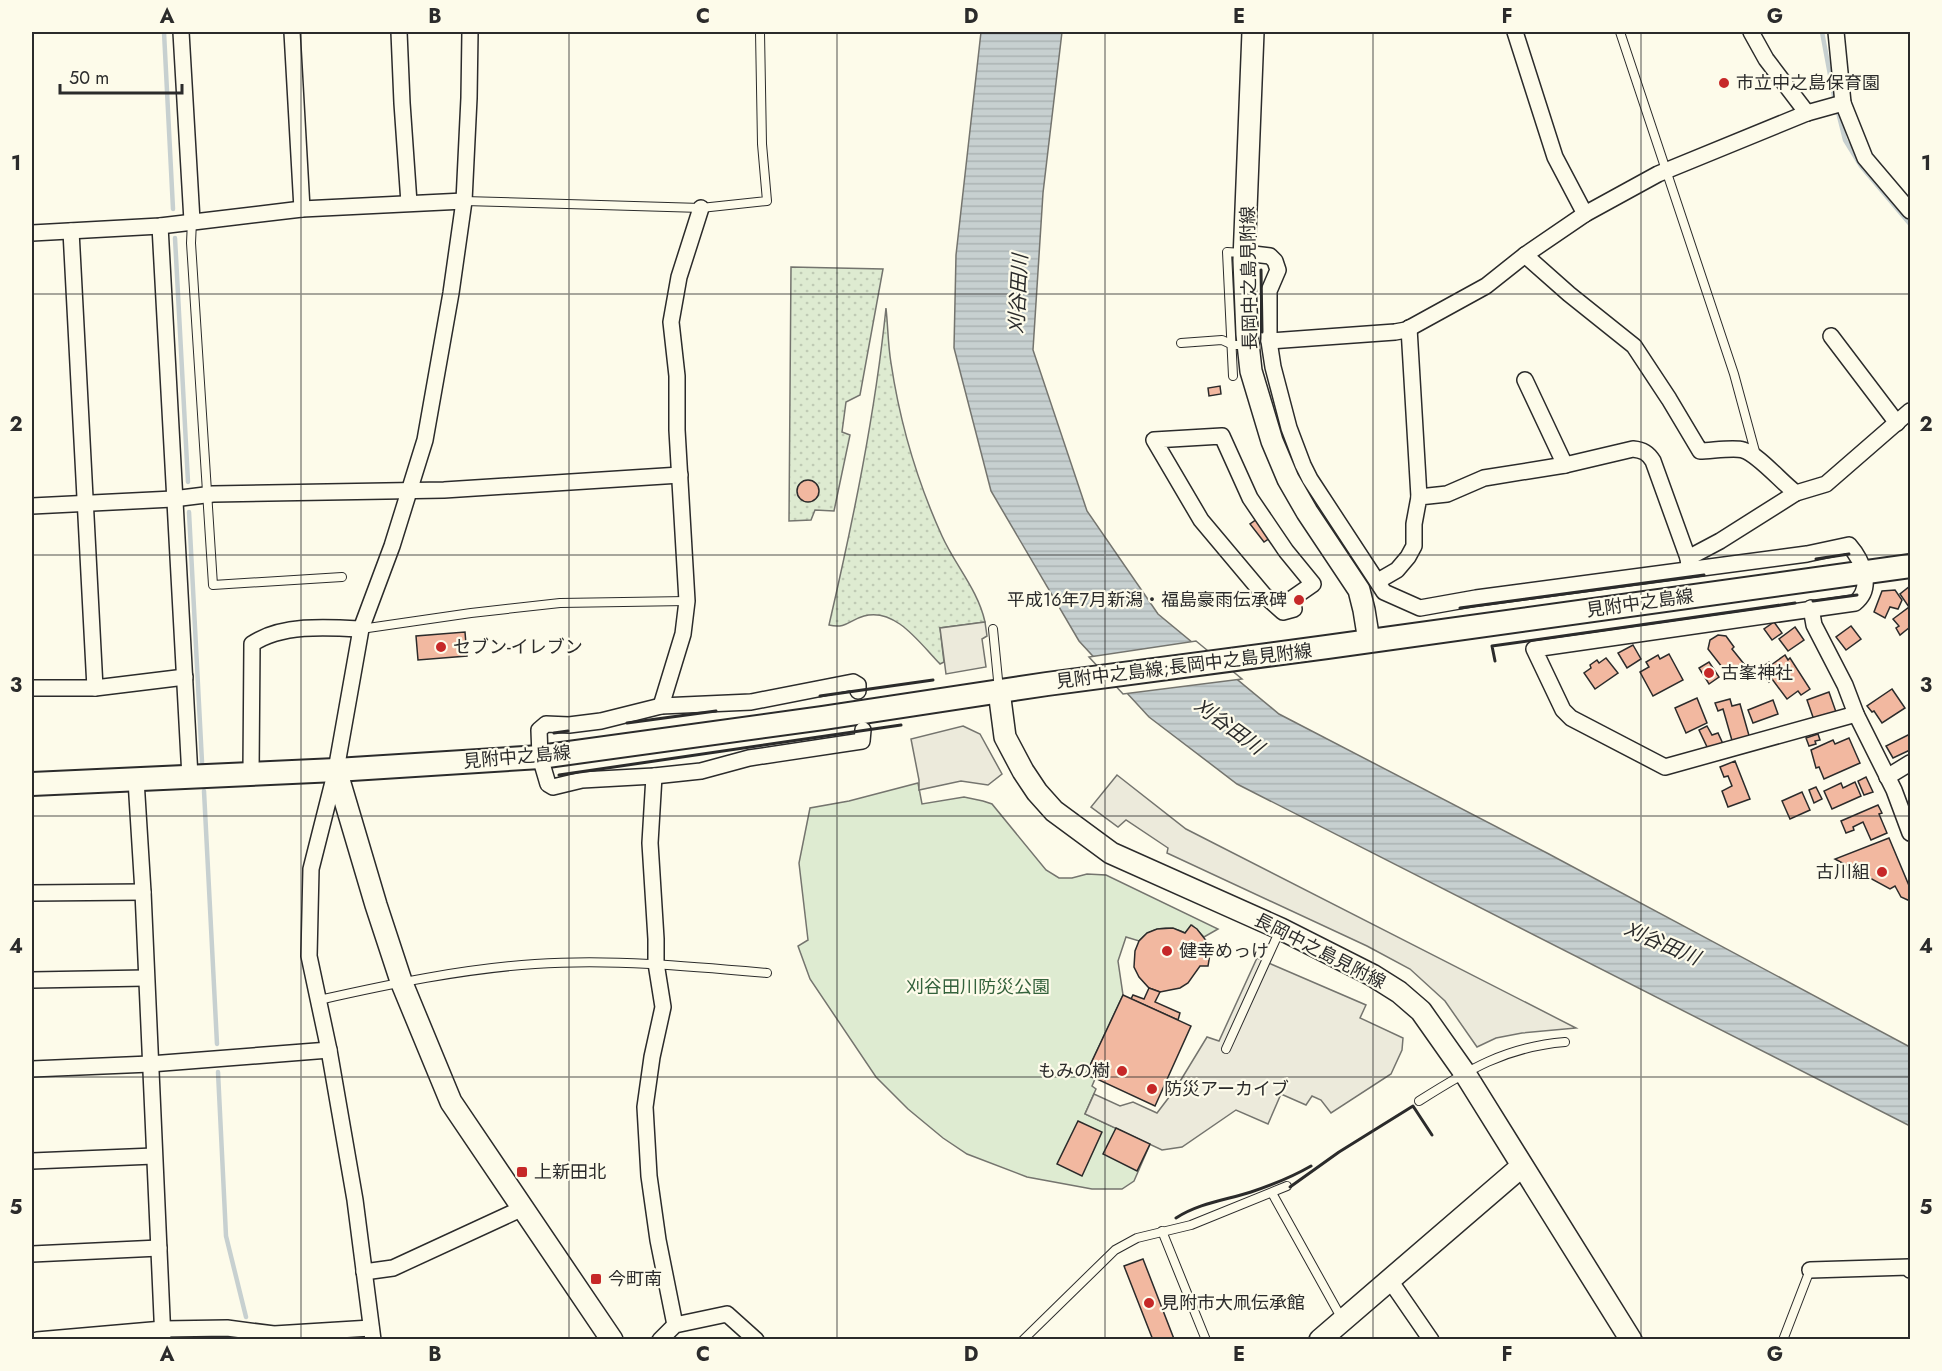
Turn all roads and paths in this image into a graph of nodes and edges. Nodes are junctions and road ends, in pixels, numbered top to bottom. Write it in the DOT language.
graph roads {
  1 [pos="181,32"];
  2 [pos="292,32"];
  3 [pos="399,32"];
  4 [pos="470,32"];
  5 [pos="760,32"];
  6 [pos="1253,32"];
  7 [pos="1515,32"];
  8 [pos="1620,32"];
  9 [pos="1751,32"];
  10 [pos="1836,32"];
  11 [pos="1843,103"];
  12 [pos="1807,113"];
  13 [pos="1666,171"];
  14 [pos="464,201"];
  15 [pos="410,203"];
  16 [pos="701,208"];
  17 [pos="303,209"];
  18 [pos="1911,211"];
  19 [pos="1585,214"];
  20 [pos="192,221"];
  21 [pos="160,226"];
  22 [pos="71,231"];
  23 [pos="32,233"];
  24 [pos="1245,253"];
  25 [pos="1525,255"];
  26 [pos="1409,328"];
  27 [pos="1831,336"];
  28 [pos="1269,341"];
  29 [pos="1181,343"];
  30 [pos="1240,345"];
  31 [pos="1233,376"];
  32 [pos="1525,380"];
  33 [pos="1911,411"];
  34 [pos="1898,423"];
  35 [pos="1154,440"];
  36 [pos="1758,459"];
  37 [pos="1565,465"];
  38 [pos="680,475"];
  39 [pos="411,490"];
  40 [pos="1796,493"];
  41 [pos="207,495"];
  42 [pos="1419,497"];
  43 [pos="173,499"];
  44 [pos="87,503"];
  45 [pos="32,506"];
  46 [pos="1689,564"];
  47 [pos="1911,566"];
  48 [pos="1865,572"];
  49 [pos="342,577"];
  50 [pos="1378,581"];
  51 [pos="687,601"];
  52 [pos="1811,608"];
  53 [pos="361,629"];
  54 [pos="993,629"];
  55 [pos="1369,641"];
  56 [pos="185,677"];
  57 [pos="32,688"];
  58 [pos="95,688"];
  59 [pos="858,691"];
  60 [pos="999,691"];
  61 [pos="661,706"];
  62 [pos="1856,714"];
  63 [pos="863,730"];
  64 [pos="540,757"];
  65 [pos="1911,763"];
  66 [pos="336,770"];
  67 [pos="250,773"];
  68 [pos="654,776"];
  69 [pos="190,777"];
  70 [pos="1887,777"];
  71 [pos="136,780"];
  72 [pos="32,784"];
  73 [pos="1911,833"];
  74 [pos="143,892"];
  75 [pos="32,893"];
  76 [pos="1281,929"];
  77 [pos="656,963"];
  78 [pos="767,973"];
  79 [pos="146,978"];
  80 [pos="32,980"];
  81 [pos="401,981"];
  82 [pos="319,1000"];
  83 [pos="1565,1042"];
  84 [pos="1226,1049"];
  85 [pos="329,1050"];
  86 [pos="150,1064"];
  87 [pos="32,1069"];
  88 [pos="1464,1072"];
  89 [pos="1419,1101"];
  90 [pos="154,1156"];
  91 [pos="32,1161"];
  92 [pos="1522,1166"];
  93 [pos="1287,1186"];
  94 [pos="1272,1193"];
  95 [pos="523,1208"];
  96 [pos="1162,1231"];
  97 [pos="159,1248"];
  98 [pos="32,1254"];
  99 [pos="1810,1270"];
  100 [pos="1911,1270"];
  101 [pos="364,1272"];
  102 [pos="1389,1279"];
  103 [pos="1343,1320"];
  104 [pos="675,1325"];
  105 [pos="163,1334"];
  106 [pos="372,1334"];
  107 [pos="1625,1337"];
  108 [pos="37,1340"];
  109 [pos="612,1340"];
  110 [pos="660,1340"];
  111 [pos="756,1340"];
  112 [pos="1023,1340"];
  113 [pos="1206,1340"];
  114 [pos="1320,1340"];
  115 [pos="1431,1340"];
  116 [pos="1783,1340"];
  1 -- 20 [label="street"];
  2 -- 17 [label="street"];
  3 -- 15 [label="street"];
  4 -- 14 [label="street"];
  5 -- 16 [label="lane"];
  6 -- 24 [label="main road, 長岡中之島見附線"];
  7 -- 19 [label="street"];
  8 -- 13 [label="lane"];
  9 -- 12 [label="street"];
  10 -- 11 [label="street"];
  11 -- 12 [label="street"];
  11 -- 18 [label="street"];
  12 -- 13 [label="street"];
  13 -- 19 [label="street"];
  13 -- 36 [label="lane"];
  14 -- 15 [label="street"];
  14 -- 16 [label="lane"];
  14 -- 39 [label="street"];
  15 -- 17 [label="street"];
  16 -- 38 [label="street"];
  17 -- 20 [label="street"];
  19 -- 25 [label="street"];
  20 -- 21 [label="street"];
  20 -- 41 [label="lane"];
  21 -- 22 [label="street"];
  21 -- 43 [label="street"];
  22 -- 23 [label="street"];
  22 -- 44 [label="street"];
  24 -- 28 [label="street"];
  24 -- 30 [label="main road, 長岡中之島見附線"];
  25 -- 26 [label="street"];
  25 -- 36 [label="street"];
  26 -- 28 [label="street"];
  26 -- 42 [label="street"];
  27 -- 34 [label="street"];
  28 -- 50 [label="street"];
  29 -- 30 [label="lane"];
  30 -- 31 [label="lane"];
  30 -- 55 [label="main road, 長岡中之島見附線"];
  32 -- 37 [label="street"];
  33 -- 34 [label="street"];
  34 -- 40 [label="street"];
  35 -- 35 [label="street"];
  36 -- 40 [label="street"];
  37 -- 42 [label="street"];
  37 -- 46 [label="street"];
  38 -- 39 [label="street"];
  38 -- 51 [label="street"];
  39 -- 41 [label="street"];
  39 -- 53 [label="street"];
  40 -- 46 [label="street"];
  41 -- 43 [label="street"];
  41 -- 49 [label="lane"];
  42 -- 50 [label="street"];
  43 -- 44 [label="street"];
  43 -- 56 [label="street"];
  44 -- 45 [label="street"];
  44 -- 58 [label="street"];
  46 -- 48 [label="street"];
  46 -- 50 [label="street"];
  47 -- 48 [label="main road, 見附中之島線"];
  48 -- 52 [label="street"];
  48 -- 55 [label="main road, 見附中之島線"];
  51 -- 53 [label="lane"];
  51 -- 61 [label="street"];
  52 -- 62 [label="street"];
  52 -- 62 [label="street"];
  53 -- 66 [label="street"];
  53 -- 67 [label="street"];
  54 -- 60 [label="lane"];
  55 -- 60 [label="main road, 見附中之島線;長岡中之島見附線"];
  56 -- 58 [label="street"];
  56 -- 69 [label="street"];
  57 -- 58 [label="street"];
  59 -- 61 [label="street"];
  60 -- 64 [label="main road, 見附中之島線"];
  60 -- 76 [label="main road, 長岡中之島見附線"];
  61 -- 64 [label="street"];
  62 -- 70 [label="street"];
  63 -- 68 [label="street"];
  64 -- 66 [label="main road, 見附中之島線"];
  64 -- 68 [label="street"];
  65 -- 70 [label="street"];
  66 -- 67 [label="main road, 見附中之島線"];
  66 -- 81 [label="main road"];
  66 -- 82 [label="street"];
  67 -- 69 [label="main road, 見附中之島線"];
  68 -- 77 [label="street"];
  69 -- 71 [label="main road, 見附中之島線"];
  70 -- 73 [label="street"];
  71 -- 72 [label="main road, 見附中之島線"];
  71 -- 74 [label="street"];
  74 -- 75 [label="street"];
  74 -- 79 [label="street"];
  76 -- 84 [label="lane"];
  76 -- 88 [label="main road, 長岡中之島見附線"];
  77 -- 78 [label="lane"];
  77 -- 81 [label="lane"];
  77 -- 104 [label="street"];
  79 -- 80 [label="street"];
  79 -- 86 [label="street"];
  81 -- 82 [label="lane"];
  81 -- 95 [label="main road"];
  82 -- 85 [label="street"];
  83 -- 88 [label="lane"];
  85 -- 86 [label="street"];
  85 -- 101 [label="street"];
  86 -- 87 [label="street"];
  86 -- 90 [label="street"];
  88 -- 89 [label="lane"];
  88 -- 92 [label="main road, 長岡中之島見附線"];
  90 -- 91 [label="street"];
  90 -- 97 [label="street"];
  92 -- 102 [label="main road"];
  92 -- 107 [label="main road, 長岡中之島見附線"];
  93 -- 94 [label="lane"];
  94 -- 96 [label="lane"];
  94 -- 103 [label="lane"];
  95 -- 101 [label="street"];
  95 -- 109 [label="main road"];
  96 -- 112 [label="lane"];
  96 -- 113 [label="lane"];
  97 -- 98 [label="street"];
  97 -- 105 [label="street"];
  99 -- 100 [label="street"];
  99 -- 116 [label="lane"];
  101 -- 106 [label="street"];
  102 -- 103 [label="main road"];
  102 -- 115 [label="street"];
  103 -- 114 [label="main road"];
  104 -- 110 [label="street"];
  104 -- 111 [label="street"];
  105 -- 106 [label="street"];
  105 -- 108 [label="street"];
}
